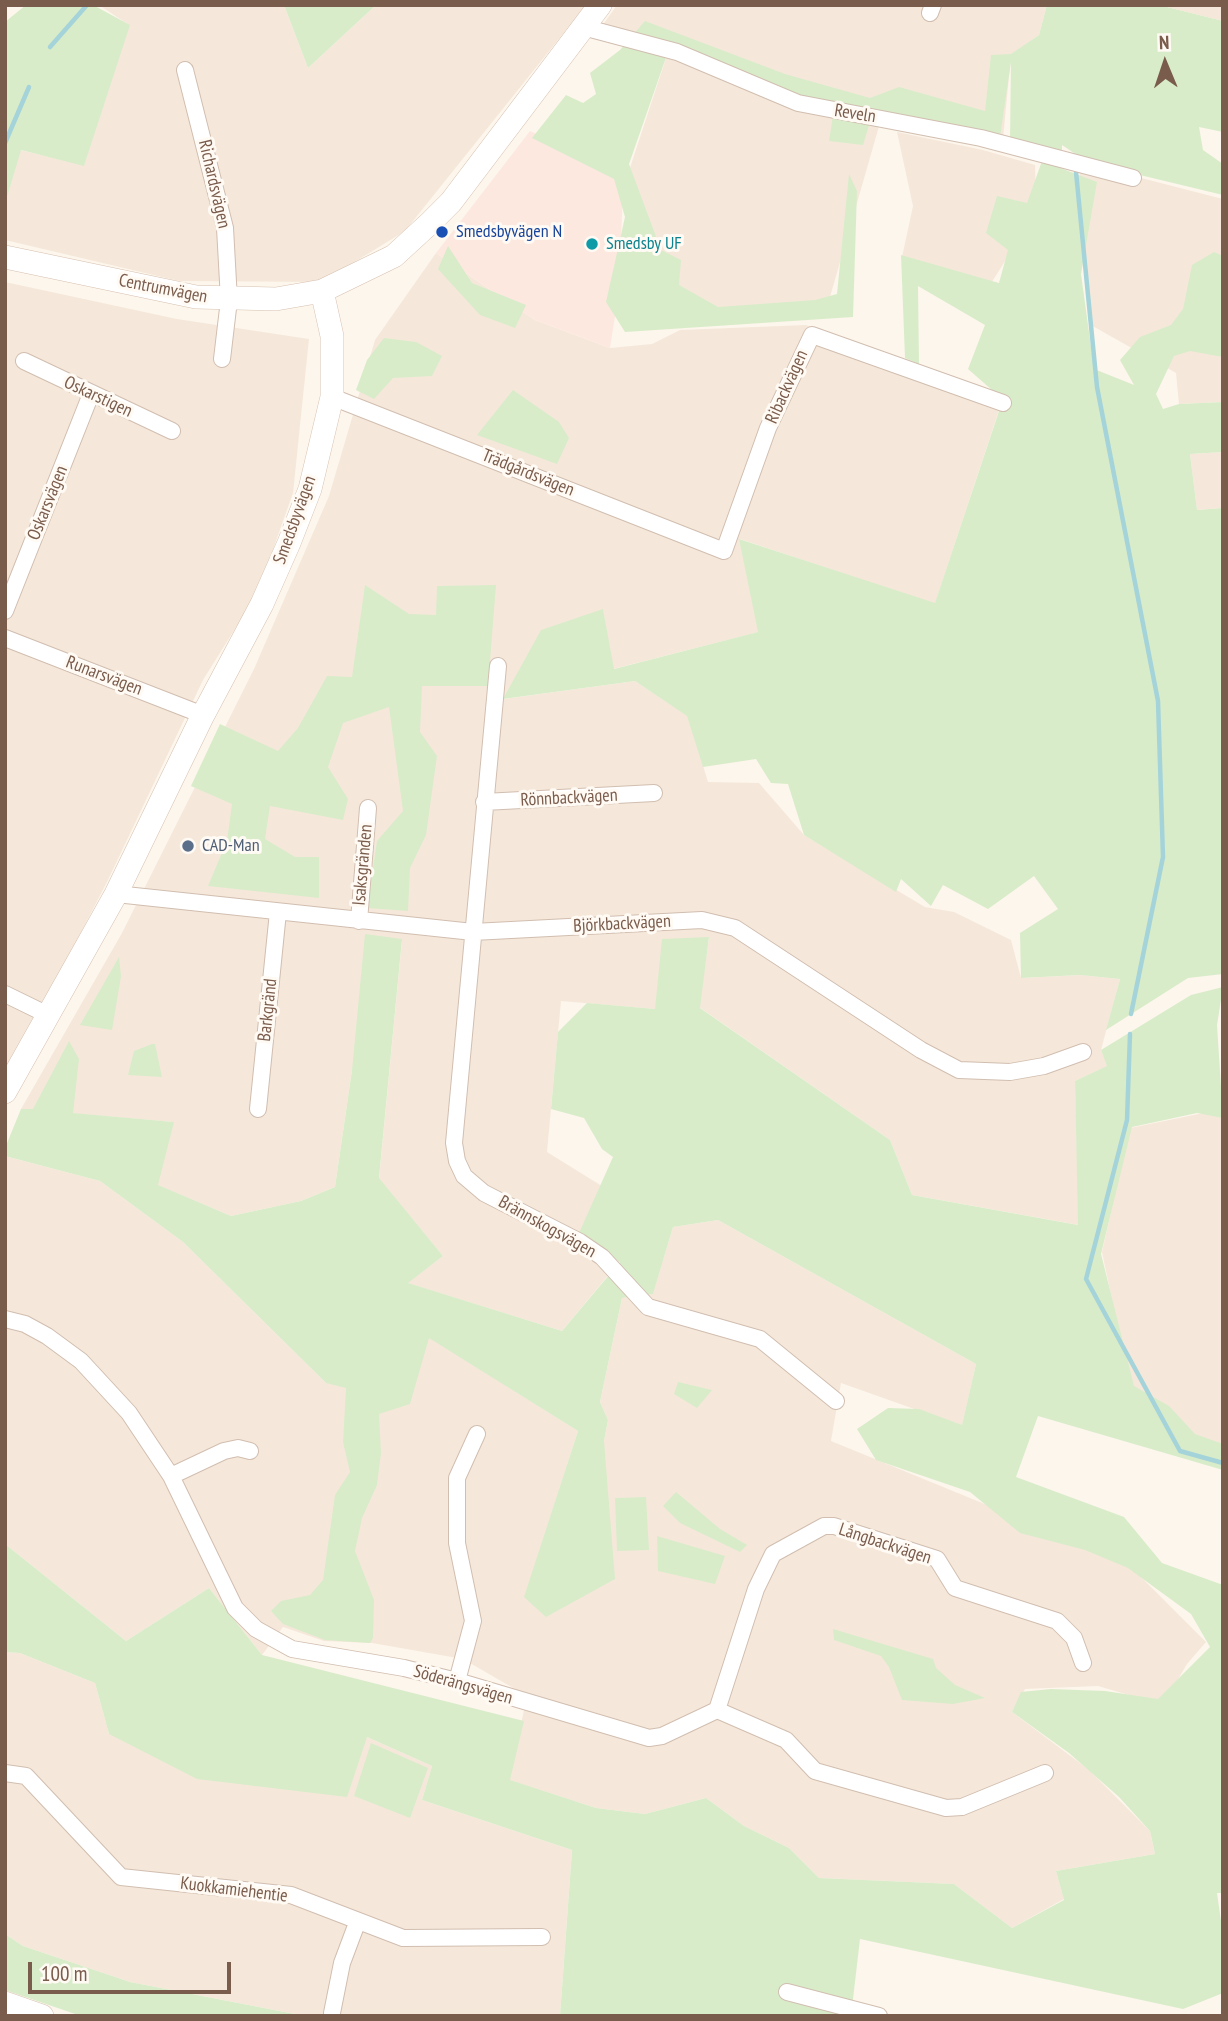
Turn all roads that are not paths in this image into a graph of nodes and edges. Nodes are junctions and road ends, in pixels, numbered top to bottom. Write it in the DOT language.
graph roads {
  1 [pos="600,5"];
  2 [pos="583,27"];
  3 [pos="185,70"];
  4 [pos="1133,178"];
  5 [pos="5,257"];
  6 [pos="322,291"];
  7 [pos="229,300"];
  8 [pos="222,359"];
  9 [pos="24,361"];
  10 [pos="92,394"];
  11 [pos="332,397"];
  12 [pos="1003,403"];
  13 [pos="172,431"];
  14 [pos="723,551"];
  15 [pos="5,611"];
  16 [pos="5,638"];
  17 [pos="498,666"];
  18 [pos="203,715"];
  19 [pos="654,793"];
  20 [pos="484,802"];
  21 [pos="368,808"];
  22 [pos="116,894"];
  23 [pos="278,912"];
  24 [pos="359,921"];
  25 [pos="473,932"];
  26 [pos="5,994"];
  27 [pos="48,1015"];
  28 [pos="1083,1052"];
  29 [pos="5,1092"];
  30 [pos="258,1109"];
  31 [pos="5,1319"];
  32 [pos="836,1401"];
  33 [pos="477,1434"];
  34 [pos="250,1451"];
  35 [pos="171,1476"];
  36 [pos="1083,1663"];
  37 [pos="457,1681"];
  38 [pos="717,1710"];
  39 [pos="5,1773"];
  40 [pos="1045,1773"];
  41 [pos="357,1923"];
  42 [pos="542,1937"];
  43 [pos="787,1992"];
  44 [pos="5,2003"];
  45 [pos="332,2013"];
  46 [pos="42,2016"];
  47 [pos="879,2016"];
  1 -- 2 [label="main road"];
  2 -- 4 [label="street, Reveln"];
  2 -- 6 [label="main road"];
  3 -- 7 [label="street, Richardsvägen"];
  5 -- 7 [label="main road, Centrumvägen"];
  6 -- 7 [label="main road, Centrumvägen"];
  6 -- 11 [label="main road, Smedsbyvägen"];
  7 -- 8 [label="street"];
  9 -- 10 [label="street, Oskarstigen"];
  10 -- 13 [label="street, Oskarstigen"];
  10 -- 15 [label="street, Oskarsvägen"];
  11 -- 14 [label="street, Trädgårdsvägen"];
  11 -- 18 [label="main road, Smedsbyvägen"];
  12 -- 14 [label="street, Ribackvägen"];
  16 -- 18 [label="street, Runarsvägen"];
  17 -- 20 [label="street"];
  18 -- 22 [label="main road, Smedsbyvägen"];
  19 -- 20 [label="street, Rönnbackvägen"];
  20 -- 25 [label="street"];
  21 -- 24 [label="street, Isaksgränden"];
  22 -- 23 [label="street, Björkbackvägen"];
  22 -- 27 [label="main road, Smedsbyvägen"];
  23 -- 24 [label="street, Björkbackvägen"];
  23 -- 30 [label="street, Barkgränd"];
  24 -- 25 [label="street, Björkbackvägen"];
  25 -- 28 [label="street, Björkbackvägen"];
  25 -- 32 [label="street, Brännskogsvägen"];
  26 -- 27 [label="street"];
  27 -- 29 [label="main road, Smedsbyvägen"];
  31 -- 35 [label="street, Söderängsvägen"];
  33 -- 37 [label="street"];
  34 -- 35 [label="street"];
  35 -- 37 [label="street, Söderängsvägen"];
  36 -- 38 [label="street, Långbackvägen"];
  37 -- 38 [label="street, Söderängsvägen"];
  38 -- 40 [label="street"];
  39 -- 41 [label="street, Kuokkamiehentie"];
  41 -- 42 [label="street, Kuokkamiehentie"];
  41 -- 45 [label="street"];
  43 -- 47 [label="street"];
  44 -- 46 [label="main road"];
}
